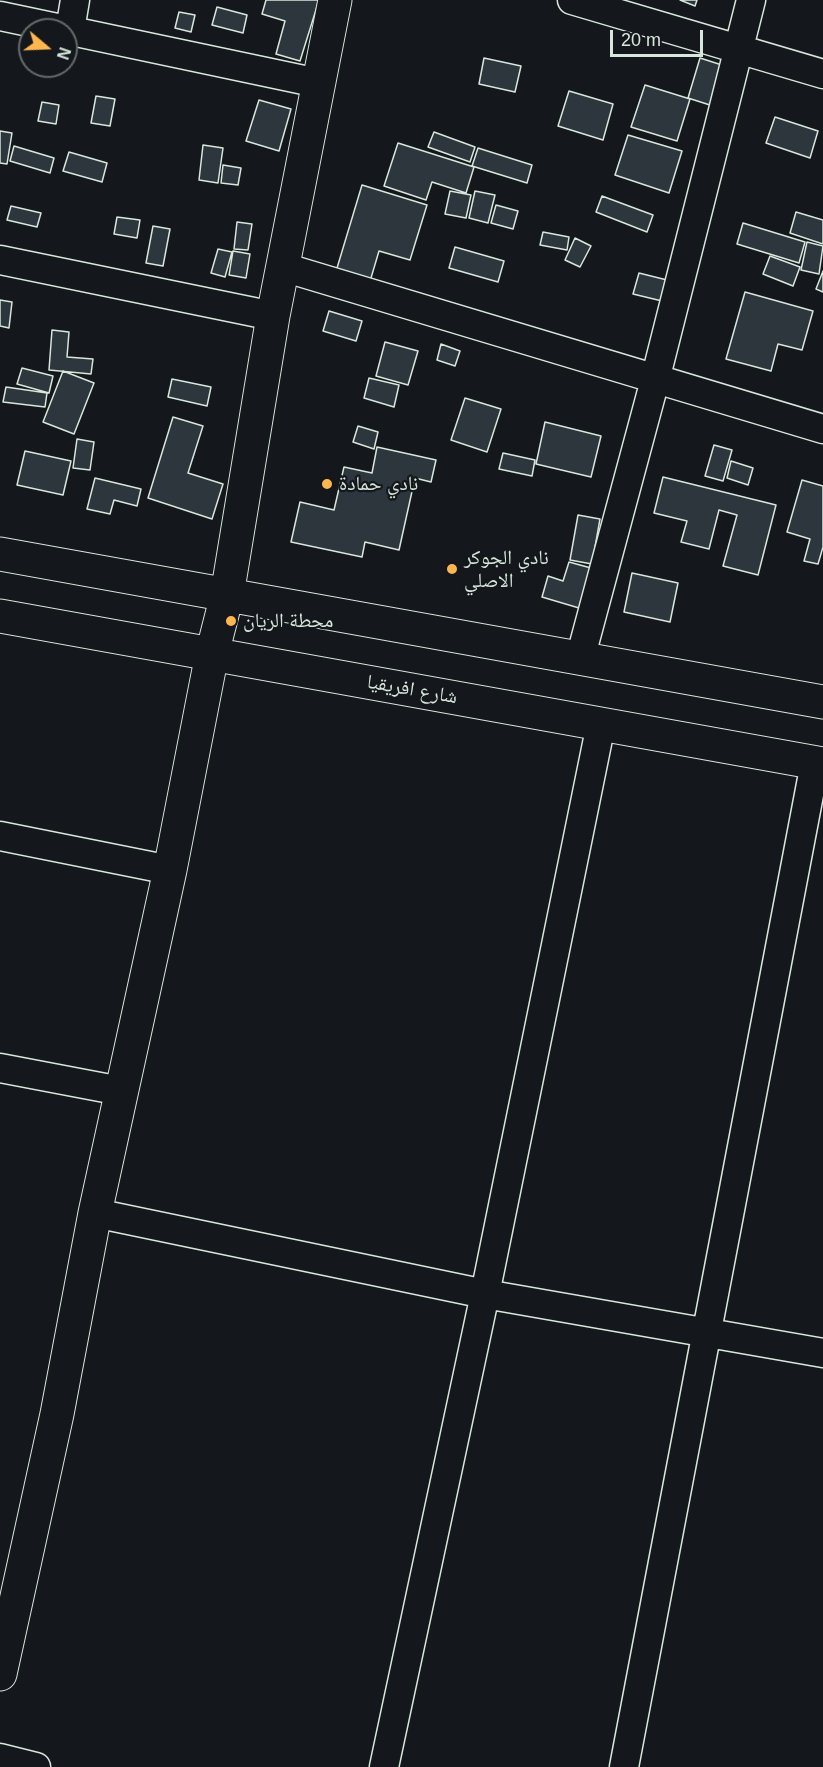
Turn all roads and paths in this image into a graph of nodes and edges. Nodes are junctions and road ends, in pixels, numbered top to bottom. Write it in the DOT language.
graph roads {
  1 [pos="75,0"];
  2 [pos="335,0"];
  3 [pos="572,0"];
  4 [pos="751,0"];
  5 [pos="0,16"];
  6 [pos="72,18"];
  7 [pos="18,20"];
  8 [pos="78,32"];
  9 [pos="738,49"];
  10 [pos="823,75"];
  11 [pos="318,83"];
  12 [pos="0,260"];
  13 [pos="283,267"];
  14 [pos="273,316"];
  15 [pos="655,380"];
  16 [pos="823,429"];
  17 [pos="0,554"];
  18 [pos="227,595"];
  19 [pos="0,616"];
  20 [pos="212,654"];
  21 [pos="580,658"];
  22 [pos="823,702"];
  23 [pos="601,724"];
  24 [pos="819,764"];
  25 [pos="0,836"];
  26 [pos="170,870"];
  27 [pos="0,1068"];
  28 [pos="121,1091"];
  29 [pos="95,1213"];
  30 [pos="485,1294"];
  31 [pos="708,1332"];
  32 [pos="823,1353"];
  33 [pos="6,1611"];
  34 [pos="0,1674"];
  35 [pos="0,1758"];
  36 [pos="36,1767"];
  37 [pos="384,1767"];
  38 [pos="624,1767"];
  1 -- 6 [label="street"];
  2 -- 11 [label="street"];
  3 -- 9 [label="street"];
  4 -- 9 [label="street"];
  5 -- 7 [label="street"];
  8 -- 11 [label="street"];
  9 -- 10 [label="street"];
  9 -- 15 [label="street"];
  11 -- 13 [label="street"];
  12 -- 14 [label="street"];
  13 -- 14 [label="street"];
  13 -- 15 [label="street"];
  14 -- 18 [label="street"];
  15 -- 16 [label="street"];
  15 -- 21 [label="street"];
  17 -- 18 [label="street"];
  18 -- 20 [label="street"];
  18 -- 21 [label="street"];
  19 -- 20 [label="street, شارع افريقيا"];
  20 -- 23 [label="street, شارع افريقيا"];
  20 -- 26 [label="street"];
  21 -- 22 [label="street"];
  23 -- 24 [label="street, شارع افريقيا"];
  23 -- 30 [label="street"];
  24 -- 31 [label="street"];
  25 -- 26 [label="street"];
  26 -- 28 [label="street"];
  27 -- 28 [label="street"];
  28 -- 29 [label="street"];
  29 -- 30 [label="street"];
  29 -- 33 [label="street"];
  30 -- 31 [label="street"];
  30 -- 37 [label="street"];
  31 -- 32 [label="street"];
  31 -- 38 [label="street"];
  33 -- 34 [label="street"];
  35 -- 36 [label="street"];
}
